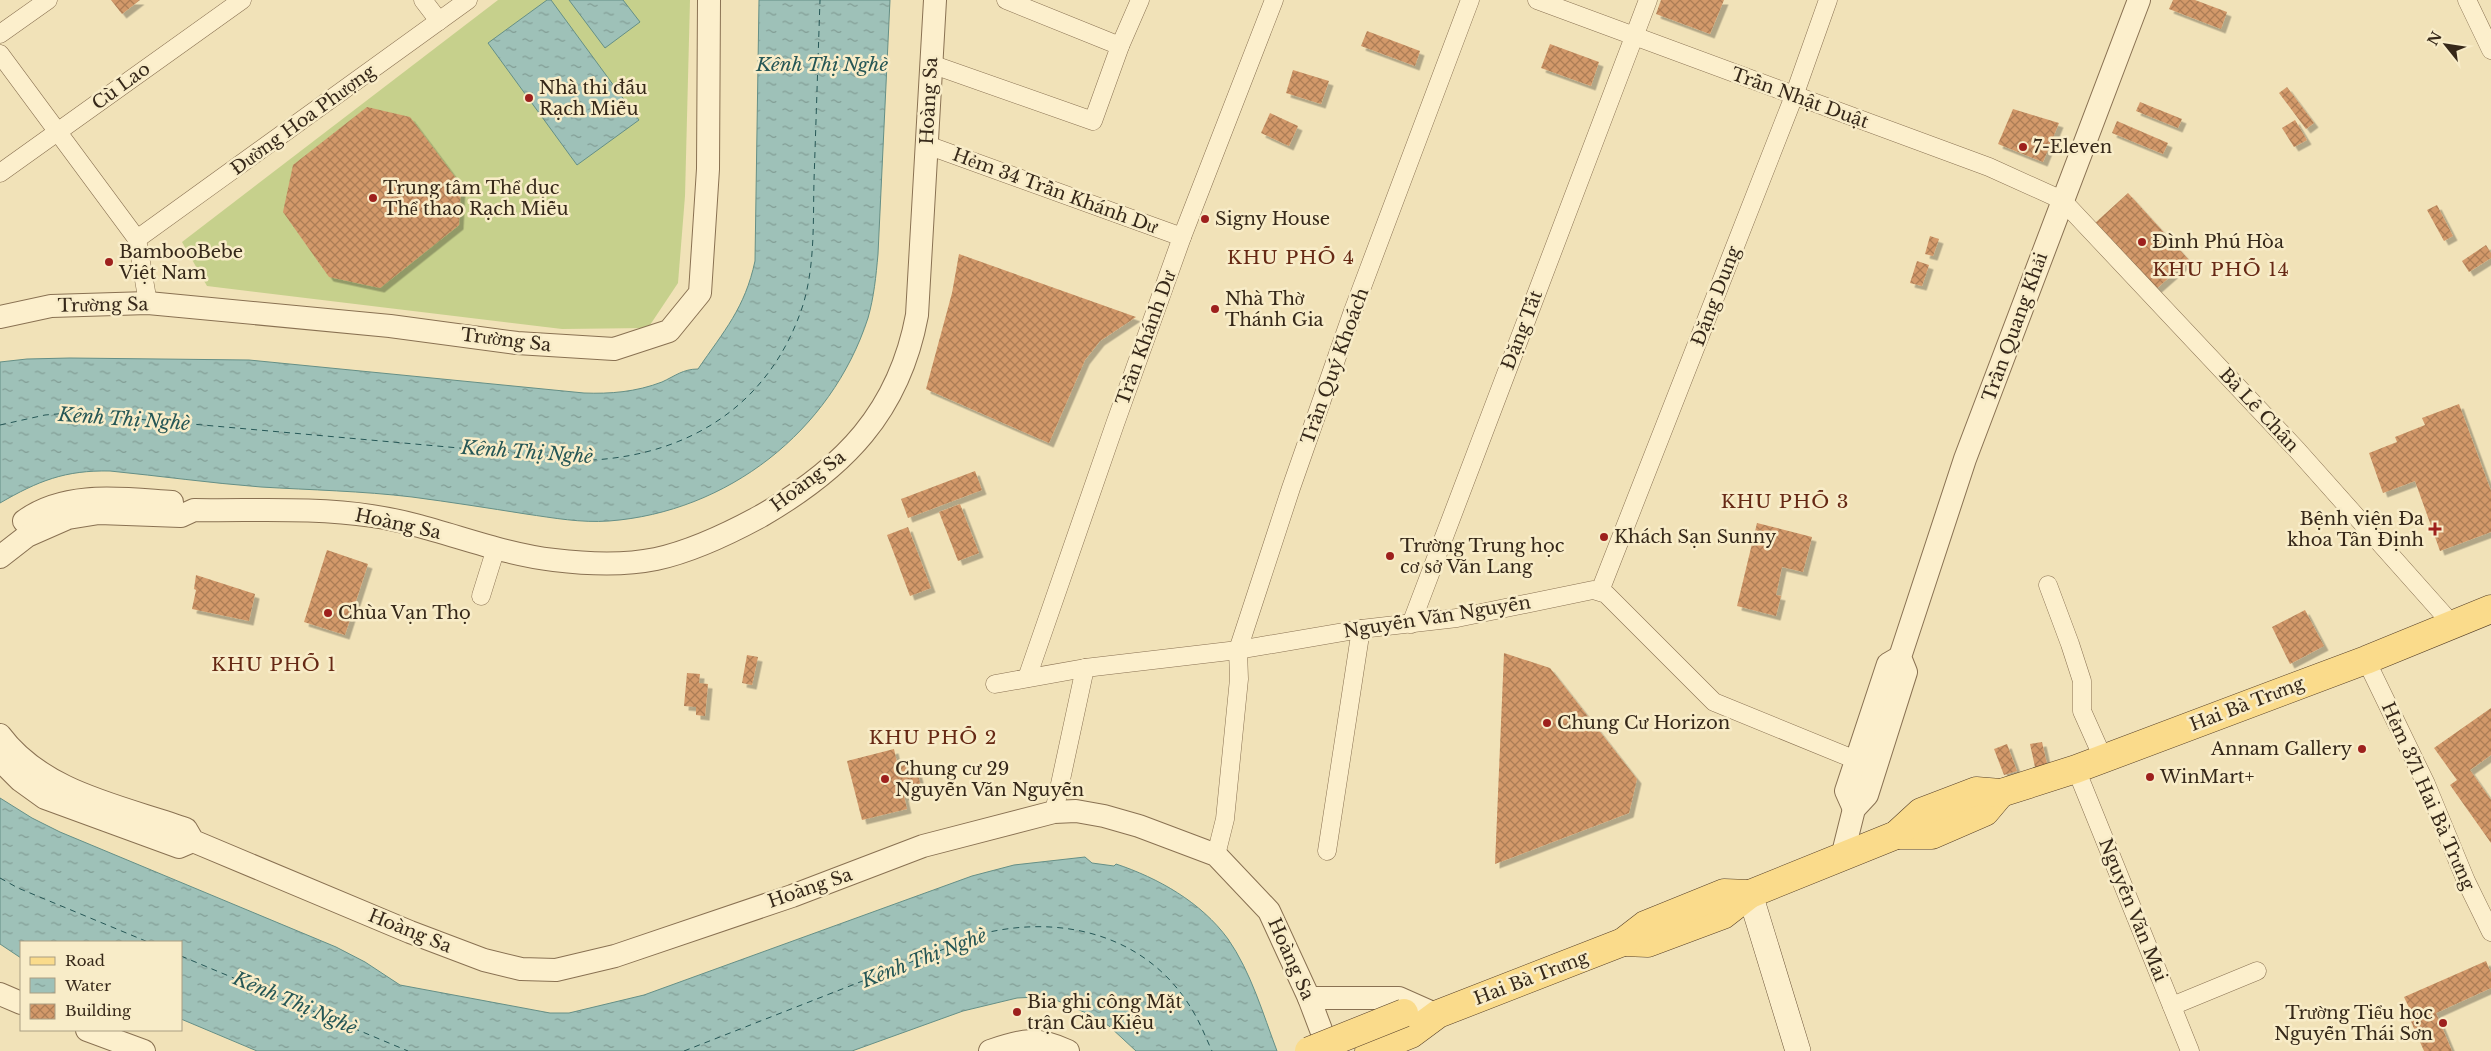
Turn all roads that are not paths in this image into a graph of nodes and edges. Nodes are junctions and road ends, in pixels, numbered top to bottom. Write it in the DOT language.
graph roads {
  1 [pos="48,0"];
  2 [pos="242,0"];
  3 [pos="423,0"];
  4 [pos="468,0"];
  5 [pos="709,0"];
  6 [pos="935,0"];
  7 [pos="1006,0"];
  8 [pos="1140,0"];
  9 [pos="1274,0"];
  10 [pos="1470,0"];
  11 [pos="1537,0"];
  12 [pos="1648,0"];
  13 [pos="1828,0"];
  14 [pos="2139,0"];
  15 [pos="2467,0"];
  16 [pos="439,21"];
  17 [pos="0,34"];
  18 [pos="1634,36"];
  19 [pos="1120,46"];
  20 [pos="2491,50"];
  21 [pos="0,54"];
  22 [pos="932,64"];
  23 [pos="1794,96"];
  24 [pos="58,132"];
  25 [pos="927,145"];
  26 [pos="0,173"];
  27 [pos="2062,200"];
  28 [pos="1182,237"];
  29 [pos="137,239"];
  30 [pos="148,303"];
  31 [pos="0,317"];
  32 [pos="139,508"];
  33 [pos="0,539"];
  34 [pos="496,548"];
  35 [pos="0,557"];
  36 [pos="2048,585"];
  37 [pos="1600,591"];
  38 [pos="481,596"];
  39 [pos="2491,608"];
  40 [pos="1411,624"];
  41 [pos="2452,624"];
  42 [pos="1361,629"];
  43 [pos="1238,650"];
  44 [pos="1900,657"];
  45 [pos="2366,660"];
  46 [pos="1085,668"];
  47 [pos="1027,678"];
  48 [pos="995,684"];
  49 [pos="0,735"];
  50 [pos="2103,758"];
  51 [pos="0,760"];
  52 [pos="1856,760"];
  53 [pos="2076,769"];
  54 [pos="1854,809"];
  55 [pos="1054,812"];
  56 [pos="164,831"];
  57 [pos="1326,851"];
  58 [pos="1216,855"];
  59 [pos="1842,857"];
  60 [pos="1750,894"];
  61 [pos="2491,932"];
  62 [pos="2257,971"];
  63 [pos="0,994"];
  64 [pos="1309,998"];
  65 [pos="20,1003"];
  66 [pos="2172,1006"];
  67 [pos="1437,1014"];
  68 [pos="1408,1024"];
  69 [pos="90,1031"];
  70 [pos="144,1051"];
  71 [pos="990,1051"];
  72 [pos="1068,1051"];
  73 [pos="1309,1051"];
  74 [pos="1328,1051"];
  75 [pos="1369,1051"];
  76 [pos="1798,1051"];
  77 [pos="2190,1051"];
  1 -- 17 [label="street"];
  2 -- 24 [label="street, Cù Lao"];
  3 -- 16 [label="street"];
  4 -- 16 [label="street, Đường Hoa Phượng"];
  5 -- 30 [label="street, Trường Sa"];
  6 -- 22 [label="street, Hoàng Sa"];
  7 -- 19 [label="street"];
  8 -- 19 [label="street"];
  9 -- 28 [label="street, Trần Khánh Dư"];
  10 -- 43 [label="street, Trần Quý Khoách"];
  11 -- 18 [label="street, Trần Nhật Duật"];
  12 -- 18 [label="street, Ðặng Tất"];
  13 -- 23 [label="street, Đặng Dung"];
  14 -- 27 [label="street, Trần Quang Khải"];
  15 -- 20 [label="street"];
  16 -- 29 [label="street, Đường Hoa Phượng"];
  18 -- 23 [label="street, Trần Nhật Duật"];
  18 -- 40 [label="street, Ðặng Tất"];
  19 -- 22 [label="street"];
  21 -- 24 [label="street"];
  22 -- 25 [label="street, Hoàng Sa"];
  23 -- 27 [label="street, Trần Nhật Duật"];
  23 -- 37 [label="street, Đặng Dung"];
  24 -- 26 [label="street, Cù Lao"];
  24 -- 29 [label="street"];
  25 -- 28 [label="street, Hẻm 34 Trần Khánh Dư"];
  25 -- 34 [label="street, Hoàng Sa"];
  27 -- 41 [label="street, Bà Lê Chân"];
  27 -- 44 [label="street, Trần Quang Khải"];
  28 -- 47 [label="street, Trần Khánh Dư"];
  29 -- 30 [label="street"];
  30 -- 31 [label="street, Trường Sa"];
  32 -- 33 [label="street, Hoàng Sa"];
  32 -- 34 [label="street, Hoàng Sa"];
  32 -- 35 [label="street, Hoàng Sa"];
  34 -- 38 [label="street"];
  36 -- 50 [label="street"];
  37 -- 40 [label="street, Nguyễn Văn Nguyễn"];
  37 -- 52 [label="street"];
  39 -- 41 [label="main road, Hai Bà Trưng"];
  40 -- 42 [label="street, Nguyễn Văn Nguyễn"];
  41 -- 45 [label="main road, Hai Bà Trưng"];
  42 -- 43 [label="street, Nguyễn Văn Nguyễn"];
  42 -- 57 [label="street"];
  43 -- 46 [label="street, Nguyễn Văn Nguyễn"];
  43 -- 58 [label="street"];
  44 -- 52 [label="street, Trần Quang Khải"];
  44 -- 54 [label="street, Trần Quang Khải"];
  45 -- 50 [label="main road, Hai Bà Trưng"];
  45 -- 61 [label="street, Hẻm 371 Hai Bà Trưng"];
  46 -- 47 [label="street, Nguyễn Văn Nguyễn"];
  46 -- 55 [label="street"];
  47 -- 48 [label="street, Nguyễn Văn Nguyễn"];
  49 -- 56 [label="street, Hoàng Sa"];
  50 -- 53 [label="main road, Hai Bà Trưng"];
  51 -- 56 [label="street, Hoàng Sa"];
  52 -- 54 [label="street, Trần Quang Khải"];
  53 -- 59 [label="main road, Hai Bà Trưng"];
  53 -- 66 [label="street, Nguyễn Văn Mai"];
  54 -- 59 [label="street, Trần Quang Khải"];
  55 -- 56 [label="street, Hoàng Sa"];
  55 -- 58 [label="street, Hoàng Sa"];
  58 -- 64 [label="street, Hoàng Sa"];
  59 -- 60 [label="main road, Hai Bà Trưng"];
  60 -- 67 [label="main road, Hai Bà Trưng"];
  60 -- 76 [label="main road"];
  62 -- 66 [label="street"];
  63 -- 65 [label="street"];
  64 -- 67 [label="street"];
  64 -- 74 [label="street, Hoàng Sa"];
  66 -- 77 [label="street, Nguyễn Văn Mai"];
  67 -- 68 [label="main road, Hai Bà Trưng"];
  68 -- 73 [label="main road, bridge"];
  68 -- 75 [label="main road"];
  69 -- 70 [label="street"];
  71 -- 72 [label="street"];
}
